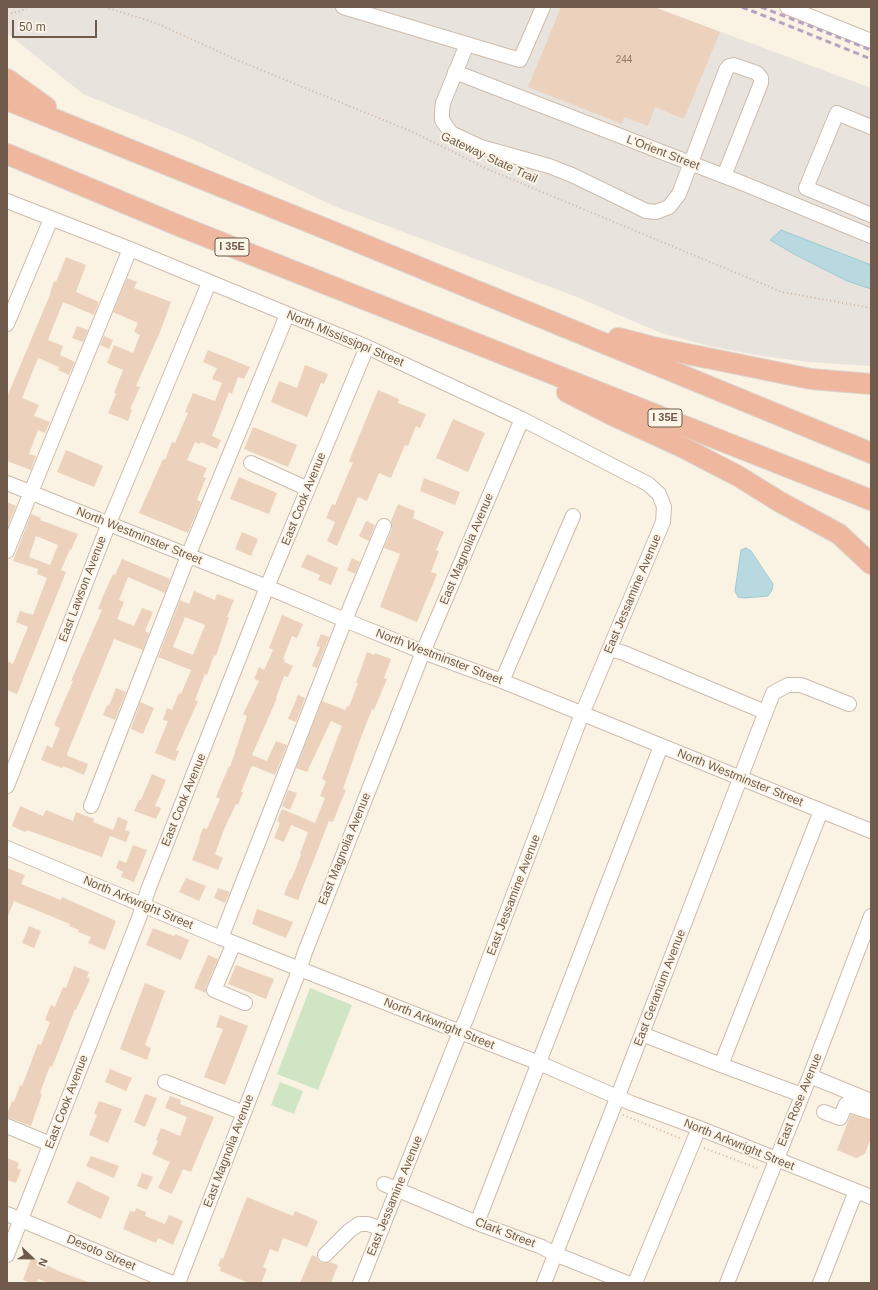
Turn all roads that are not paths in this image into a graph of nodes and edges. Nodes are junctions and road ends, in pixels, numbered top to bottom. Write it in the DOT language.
graph roads {
  1 [pos="343,7"];
  2 [pos="542,7"];
  3 [pos="787,7"];
  4 [pos="871,41"];
  5 [pos="467,44"];
  6 [pos="455,72"];
  7 [pos="7,79"];
  8 [pos="7,100"];
  9 [pos="72,126"];
  10 [pos="871,127"];
  11 [pos="7,154"];
  12 [pos="691,164"];
  13 [pos="724,176"];
  14 [pos="7,201"];
  15 [pos="871,215"];
  16 [pos="51,218"];
  17 [pos="871,236"];
  18 [pos="130,249"];
  19 [pos="209,282"];
  20 [pos="287,315"];
  21 [pos="547,320"];
  22 [pos="7,324"];
  23 [pos="458,336"];
  24 [pos="367,347"];
  25 [pos="871,384"];
  26 [pos="522,419"];
  27 [pos="871,453"];
  28 [pos="251,463"];
  29 [pos="7,482"];
  30 [pos="308,489"];
  31 [pos="31,492"];
  32 [pos="871,500"];
  33 [pos="664,507"];
  34 [pos="573,516"];
  35 [pos="109,523"];
  36 [pos="384,526"];
  37 [pos="7,551"];
  38 [pos="188,556"];
  39 [pos="871,564"];
  40 [pos="267,587"];
  41 [pos="345,620"];
  42 [pos="610,649"];
  43 [pos="423,652"];
  44 [pos="502,681"];
  45 [pos="849,704"];
  46 [pos="765,712"];
  47 [pos="582,714"];
  48 [pos="661,746"];
  49 [pos="740,778"];
  50 [pos="7,786"];
  51 [pos="91,806"];
  52 [pos="821,811"];
  53 [pos="870,828"];
  54 [pos="7,848"];
  55 [pos="143,904"];
  56 [pos="871,916"];
  57 [pos="221,938"];
  58 [pos="234,943"];
  59 [pos="300,968"];
  60 [pos="245,1003"];
  61 [pos="460,1032"];
  62 [pos="642,1034"];
  63 [pos="539,1063"];
  64 [pos="721,1065"];
  65 [pos="810,1076"];
  66 [pos="165,1082"];
  67 [pos="802,1095"];
  68 [pos="618,1096"];
  69 [pos="871,1101"];
  70 [pos="824,1112"];
  71 [pos="871,1112"];
  72 [pos="244,1113"];
  73 [pos="7,1126"];
  74 [pos="699,1128"];
  75 [pos="50,1144"];
  76 [pos="777,1159"];
  77 [pos="384,1184"];
  78 [pos="398,1190"];
  79 [pos="866,1191"];
  80 [pos="7,1214"];
  81 [pos="21,1219"];
  82 [pos="477,1223"];
  83 [pos="382,1230"];
  84 [pos="555,1254"];
  85 [pos="7,1255"];
  86 [pos="325,1255"];
  87 [pos="172,1283"];
  88 [pos="178,1283"];
  89 [pos="360,1283"];
  90 [pos="544,1283"];
  91 [pos="627,1283"];
  92 [pos="635,1283"];
  93 [pos="728,1283"];
  94 [pos="820,1283"];
  1 -- 5 [label="street"];
  2 -- 5 [label="street"];
  3 -- 4 [label="street"];
  5 -- 6 [label="street"];
  6 -- 12 [label="street, L'Orient Street"];
  6 -- 12 [label="street"];
  7 -- 9 [label="highway"];
  8 -- 9 [label="highway"];
  9 -- 21 [label="highway"];
  10 -- 15 [label="street"];
  11 -- 23 [label="highway, I 35E"];
  12 -- 13 [label="street, L'Orient Street"];
  12 -- 13 [label="street"];
  13 -- 17 [label="street, L'Orient Street"];
  14 -- 16 [label="street, North Mississippi Street"];
  16 -- 18 [label="street, North Mississippi Street"];
  16 -- 22 [label="street"];
  18 -- 19 [label="street, North Mississippi Street"];
  18 -- 31 [label="street"];
  19 -- 20 [label="street, North Mississippi Street"];
  19 -- 35 [label="street, East Lawson Avenue"];
  20 -- 24 [label="street, North Mississippi Street"];
  20 -- 38 [label="street"];
  21 -- 25 [label="highway"];
  21 -- 27 [label="highway"];
  23 -- 32 [label="highway, I 35E"];
  23 -- 39 [label="highway"];
  24 -- 26 [label="street, North Mississippi Street"];
  24 -- 30 [label="street, East Cook Avenue"];
  26 -- 33 [label="street, North Mississippi Street"];
  26 -- 43 [label="street, East Magnolia Avenue"];
  28 -- 30 [label="street"];
  29 -- 31 [label="street, North Westminster Street"];
  30 -- 40 [label="street, East Cook Avenue"];
  31 -- 35 [label="street, North Westminster Street"];
  31 -- 37 [label="street"];
  33 -- 42 [label="street, East Jessamine Avenue"];
  34 -- 44 [label="street"];
  35 -- 38 [label="street, North Westminster Street"];
  35 -- 50 [label="street, East Lawson Avenue"];
  36 -- 41 [label="street"];
  38 -- 40 [label="street, North Westminster Street"];
  38 -- 51 [label="street"];
  40 -- 41 [label="street, North Westminster Street"];
  40 -- 55 [label="street, East Cook Avenue"];
  41 -- 43 [label="street, North Westminster Street"];
  41 -- 57 [label="street"];
  42 -- 46 [label="street"];
  42 -- 47 [label="street, East Jessamine Avenue"];
  43 -- 44 [label="street, North Westminster Street"];
  43 -- 59 [label="street, East Magnolia Avenue"];
  44 -- 47 [label="street, North Westminster Street"];
  45 -- 46 [label="street, East Geranium Avenue"];
  46 -- 49 [label="street, East Geranium Avenue"];
  47 -- 48 [label="street, North Westminster Street"];
  47 -- 61 [label="street, East Jessamine Avenue"];
  48 -- 49 [label="street, North Westminster Street"];
  48 -- 63 [label="street"];
  49 -- 52 [label="street, North Westminster Street"];
  49 -- 62 [label="street, East Geranium Avenue"];
  52 -- 53 [label="street, North Westminster Street"];
  52 -- 64 [label="street"];
  54 -- 55 [label="street, North Arkwright Street"];
  55 -- 57 [label="street, North Arkwright Street"];
  55 -- 75 [label="street, East Cook Avenue"];
  56 -- 65 [label="street, East Rose Avenue"];
  57 -- 58 [label="street, North Arkwright Street"];
  58 -- 59 [label="street, North Arkwright Street"];
  58 -- 60 [label="street"];
  59 -- 61 [label="street, North Arkwright Street"];
  59 -- 72 [label="street, East Magnolia Avenue"];
  61 -- 63 [label="street, North Arkwright Street"];
  61 -- 78 [label="street, East Jessamine Avenue"];
  62 -- 64 [label="street"];
  62 -- 68 [label="street, East Geranium Avenue"];
  63 -- 68 [label="street, North Arkwright Street"];
  63 -- 82 [label="street"];
  64 -- 67 [label="street"];
  65 -- 67 [label="street, East Rose Avenue"];
  65 -- 69 [label="street"];
  66 -- 72 [label="street"];
  67 -- 76 [label="street, East Rose Avenue"];
  68 -- 74 [label="street, North Arkwright Street"];
  68 -- 84 [label="street, East Geranium Avenue"];
  70 -- 71 [label="street"];
  72 -- 88 [label="street, East Magnolia Avenue"];
  73 -- 75 [label="street"];
  74 -- 76 [label="street, North Arkwright Street"];
  74 -- 92 [label="street"];
  75 -- 81 [label="street, East Cook Avenue"];
  76 -- 79 [label="street, North Arkwright Street"];
  76 -- 93 [label="street, East Rose Avenue"];
  77 -- 78 [label="street, Clark Street"];
  78 -- 82 [label="street, Clark Street"];
  78 -- 83 [label="street, East Jessamine Avenue"];
  79 -- 94 [label="street"];
  80 -- 81 [label="street, Desoto Street"];
  81 -- 85 [label="street, East Cook Avenue"];
  81 -- 87 [label="street, Desoto Street"];
  82 -- 84 [label="street, Clark Street"];
  83 -- 86 [label="street"];
  83 -- 89 [label="street, East Jessamine Avenue"];
  84 -- 90 [label="street, East Geranium Avenue"];
  84 -- 91 [label="street, Clark Street"];
}
